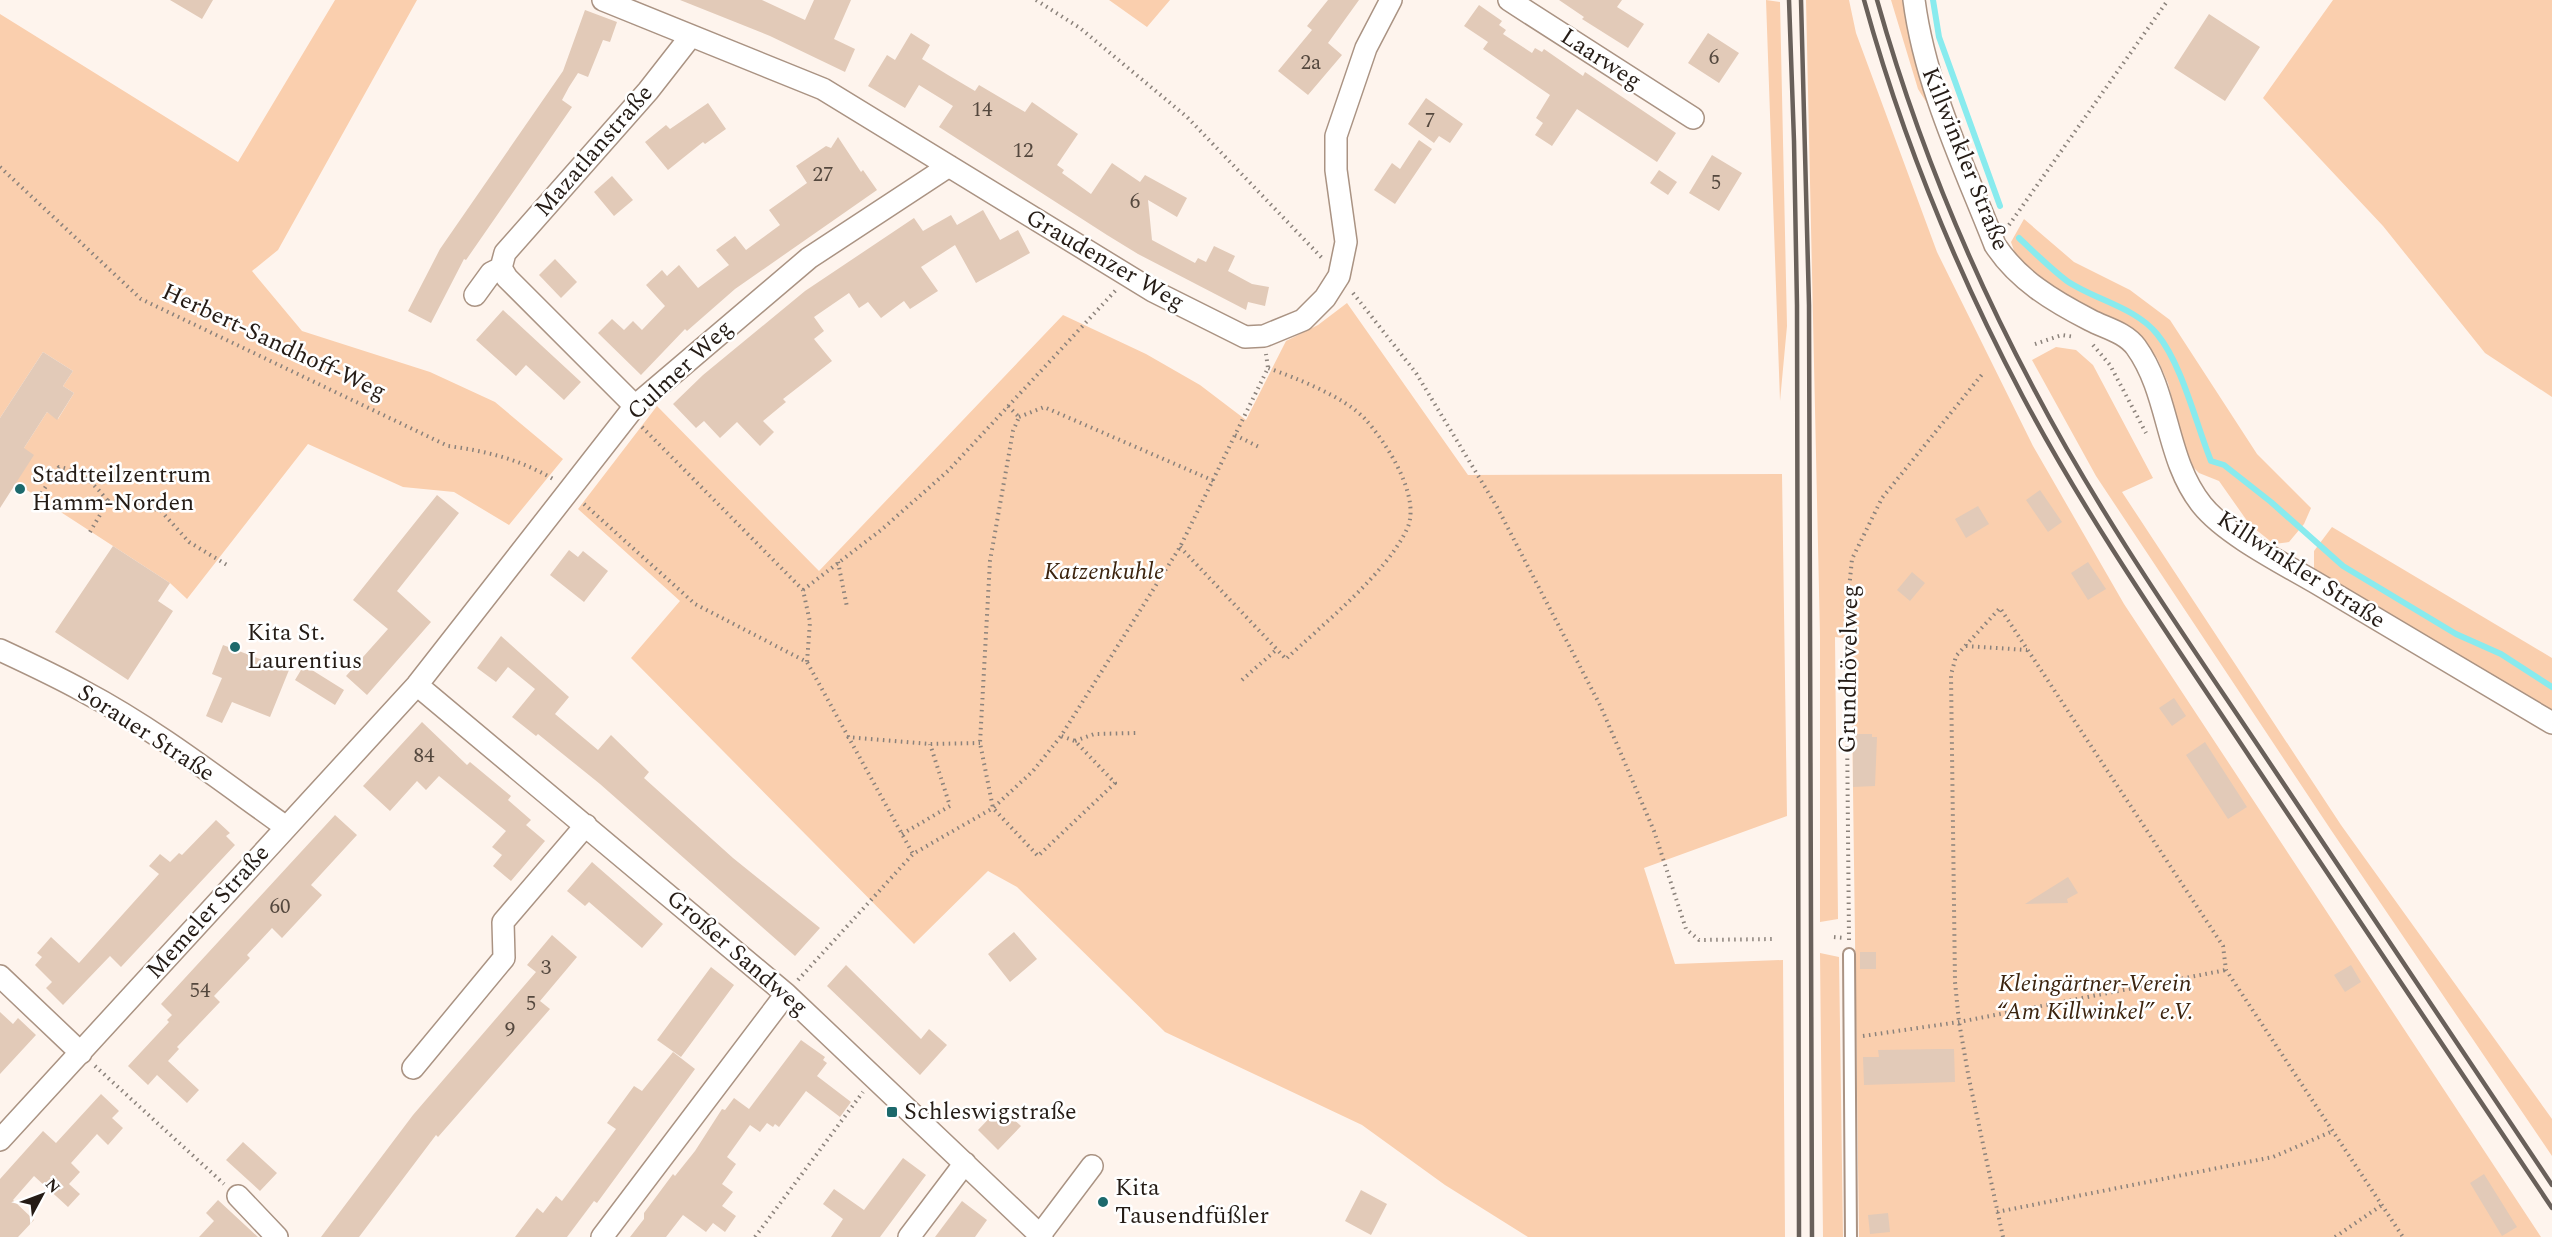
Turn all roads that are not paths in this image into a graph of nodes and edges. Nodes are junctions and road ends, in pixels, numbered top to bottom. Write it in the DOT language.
graph roads {
  1 [pos="603,0"];
  2 [pos="1391,0"];
  3 [pos="1509,0"];
  4 [pos="1914,0"];
  5 [pos="691,36"];
  6 [pos="1693,118"];
  7 [pos="949,166"];
  8 [pos="501,268"];
  9 [pos="475,296"];
  10 [pos="632,410"];
  11 [pos="0,650"];
  12 [pos="417,685"];
  13 [pos="2552,723"];
  14 [pos="586,825"];
  15 [pos="286,827"];
  16 [pos="1849,954"];
  17 [pos="0,976"];
  18 [pos="786,994"];
  19 [pos="81,1053"];
  20 [pos="413,1068"];
  21 [pos="0,1140"];
  22 [pos="965,1163"];
  23 [pos="1092,1166"];
  24 [pos="238,1196"];
  25 [pos="1041,1236"];
  26 [pos="277,1237"];
  27 [pos="602,1237"];
  28 [pos="909,1237"];
  29 [pos="1851,1237"];
  1 -- 5 [label="street, Graudenzer Weg"];
  2 -- 7 [label="street, Graudenzer Weg"];
  3 -- 6 [label="street, Laarweg"];
  4 -- 13 [label="street, Killwinkler Straße"];
  5 -- 7 [label="street, Graudenzer Weg"];
  5 -- 8 [label="street, Mazatlanstraße"];
  7 -- 10 [label="street, Culmer Weg"];
  8 -- 9 [label="street, Mazatlanstraße"];
  8 -- 10 [label="street"];
  10 -- 12 [label="street, Culmer Weg"];
  11 -- 15 [label="street, Sorauer Straße"];
  12 -- 14 [label="street, Großer Sandweg"];
  12 -- 15 [label="street, Memeler Straße"];
  14 -- 18 [label="street, Großer Sandweg"];
  14 -- 20 [label="street"];
  15 -- 19 [label="street, Memeler Straße"];
  16 -- 29 [label="lane"];
  17 -- 19 [label="street"];
  18 -- 22 [label="street, Großer Sandweg"];
  18 -- 27 [label="street"];
  19 -- 21 [label="street, Memeler Straße"];
  22 -- 25 [label="street, Großer Sandweg"];
  22 -- 28 [label="street"];
  23 -- 25 [label="street"];
  24 -- 26 [label="street"];
}
